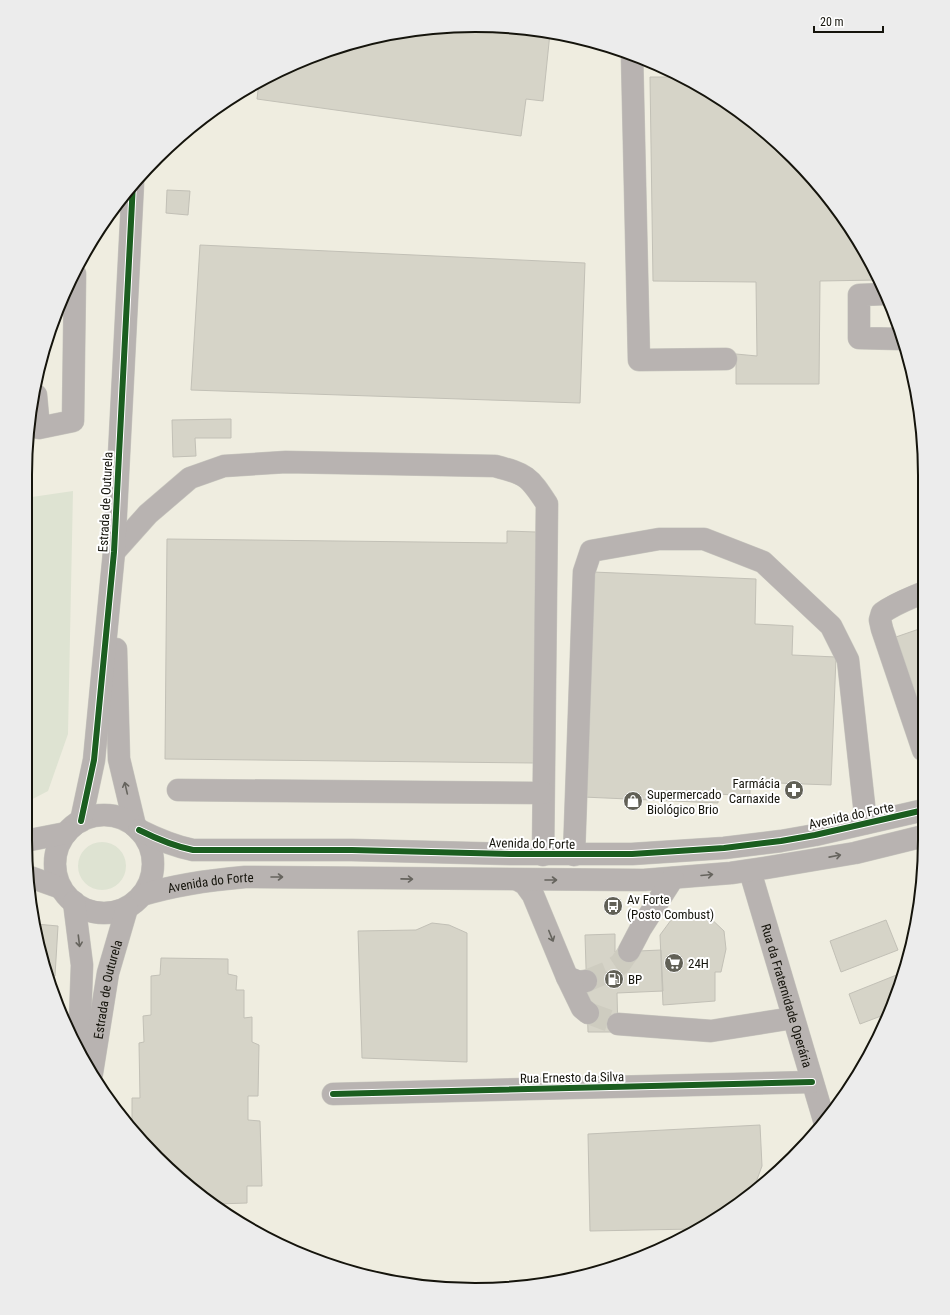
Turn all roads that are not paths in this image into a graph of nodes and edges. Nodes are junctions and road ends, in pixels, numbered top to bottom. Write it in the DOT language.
graph roads {
  1 [pos="632,61"];
  2 [pos="132,195"];
  3 [pos="75,286"];
  4 [pos="879,294"];
  5 [pos="896,339"];
  6 [pos="726,359"];
  7 [pos="37,410"];
  8 [pos="114,552"];
  9 [pos="918,595"];
  10 [pos="918,735"];
  11 [pos="178,790"];
  12 [pos="543,793"];
  13 [pos="918,811"];
  14 [pos="866,823"];
  15 [pos="74,827"];
  16 [pos="137,828"];
  17 [pos="918,837"];
  18 [pos="32,839"];
  19 [pos="543,855"];
  20 [pos="574,855"];
  21 [pos="750,871"];
  22 [pos="673,878"];
  23 [pos="34,880"];
  24 [pos="518,880"];
  25 [pos="68,895"];
  26 [pos="135,901"];
  27 [pos="629,951"];
  28 [pos="588,1013"];
  29 [pos="794,1018"];
  30 [pos="618,1024"];
  31 [pos="79,1039"];
  32 [pos="93,1065"];
  33 [pos="812,1082"];
  34 [pos="333,1094"];
  35 [pos="822,1115"];
  1 -- 6 [label="street"];
  2 -- 8 [label="street, Estrada de Outurela"];
  3 -- 7 [label="street"];
  4 -- 5 [label="street"];
  8 -- 12 [label="street"];
  8 -- 15 [label="street, Estrada de Outurela"];
  16 -- 8 [label="street, Estrada de Outurela, one-way"];
  9 -- 10 [label="street"];
  11 -- 12 [label="street"];
  12 -- 19 [label="street"];
  13 -- 14 [label="street, Avenida do Forte"];
  14 -- 20 [label="street, Avenida do Forte"];
  14 -- 20 [label="street"];
  15 -- 16 [label="street"];
  15 -- 18 [label="street"];
  15 -- 25 [label="street"];
  16 -- 19 [label="street, Avenida do Forte"];
  16 -- 26 [label="street"];
  21 -- 17 [label="street, Avenida do Forte, one-way"];
  19 -- 20 [label="street, Avenida do Forte"];
  22 -- 21 [label="street, Avenida do Forte, one-way"];
  21 -- 29 [label="street, Rua da Fraternidade Operária"];
  24 -- 22 [label="street, Avenida do Forte, one-way"];
  22 -- 27 [label="street"];
  23 -- 25 [label="street"];
  26 -- 24 [label="street, Avenida do Forte, one-way"];
  24 -- 28 [label="street, one-way"];
  25 -- 26 [label="street"];
  25 -- 31 [label="street, Estrada de Outurela, one-way"];
  26 -- 32 [label="street, Estrada de Outurela"];
  29 -- 30 [label="street"];
  29 -- 33 [label="street, Rua da Fraternidade Operária"];
  33 -- 34 [label="street, Rua Ernesto da Silva"];
  33 -- 35 [label="street, Rua da Fraternidade Operária"];
}
